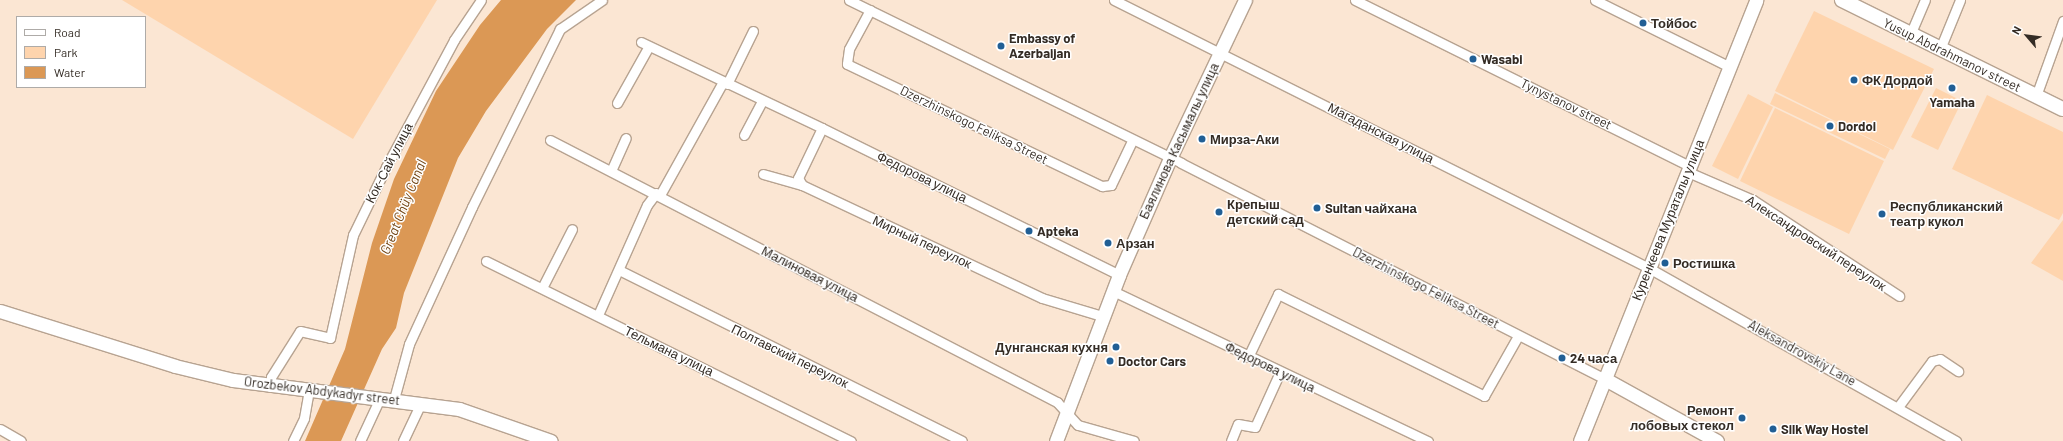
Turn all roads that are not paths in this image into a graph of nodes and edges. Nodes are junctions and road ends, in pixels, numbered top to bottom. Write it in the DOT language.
graph roads {
  1 [pos="480,0"];
  2 [pos="602,0"];
  3 [pos="850,0"];
  4 [pos="1114,0"];
  5 [pos="1244,0"];
  6 [pos="1355,0"];
  7 [pos="1595,0"];
  8 [pos="1756,0"];
  9 [pos="1925,0"];
  10 [pos="1960,0"];
  11 [pos="1844,1"];
  12 [pos="870,10"];
  13 [pos="2063,21"];
  14 [pos="753,31"];
  15 [pos="1910,35"];
  16 [pos="1940,49"];
  17 [pos="1220,51"];
  18 [pos="1730,67"];
  19 [pos="725,83"];
  20 [pos="2036,96"];
  21 [pos="762,100"];
  22 [pos="617,102"];
  23 [pos="2063,109"];
  24 [pos="822,128"];
  25 [pos="744,135"];
  26 [pos="626,138"];
  27 [pos="550,140"];
  28 [pos="1132,140"];
  29 [pos="1170,158"];
  30 [pos="1689,169"];
  31 [pos="611,171"];
  32 [pos="763,174"];
  33 [pos="802,185"];
  34 [pos="658,194"];
  35 [pos="572,229"];
  36 [pos="486,261"];
  37 [pos="1647,267"];
  38 [pos="618,270"];
  39 [pos="1119,275"];
  40 [pos="542,288"];
  41 [pos="1113,291"];
  42 [pos="1899,296"];
  43 [pos="0,311"];
  44 [pos="598,315"];
  45 [pos="1102,316"];
  46 [pos="1518,336"];
  47 [pos="1248,357"];
  48 [pos="1958,371"];
  49 [pos="1280,372"];
  50 [pos="1605,379"];
  51 [pos="270,387"];
  52 [pos="312,392"];
  53 [pos="376,398"];
  54 [pos="394,400"];
  55 [pos="421,403"];
  56 [pos="1898,407"];
  57 [pos="1067,413"];
  58 [pos="0,429"];
  59 [pos="531,437"];
  60 [pos="21,441"];
  61 [pos="293,441"];
  62 [pos="360,441"];
  63 [pos="404,441"];
  64 [pos="552,441"];
  65 [pos="851,441"];
  66 [pos="962,441"];
  67 [pos="1056,441"];
  68 [pos="1134,441"];
  69 [pos="1231,441"];
  70 [pos="1428,441"];
  71 [pos="1580,441"];
  72 [pos="1717,441"];
  73 [pos="1956,441"];
  1 -- 51 [label="street, Кок-Сай улица"];
  2 -- 54 [label="street"];
  3 -- 12 [label="street, Dzerzhinskogo Feliksa Street"];
  4 -- 17 [label="street, Магаданская улица"];
  5 -- 17 [label="street, Баялинова Касымалы улица"];
  6 -- 30 [label="street, Tynystanov street"];
  7 -- 18 [label="street"];
  8 -- 18 [label="street, Куренкеева Мураталы улица"];
  9 -- 15 [label="street"];
  10 -- 16 [label="street"];
  11 -- 15 [label="main road, Yusup Abdrahmanov street"];
  12 -- 28 [label="street, Dzerzhinskogo Feliksa Street"];
  12 -- 28 [label="street, Dzerzhinskogo Feliksa Street"];
  13 -- 20 [label="street"];
  14 -- 19 [label="street"];
  15 -- 16 [label="main road, Yusup Abdrahmanov street"];
  16 -- 20 [label="main road, Yusup Abdrahmanov street"];
  17 -- 29 [label="street, Баялинова Касымалы улица"];
  17 -- 37 [label="street, Магаданская улица"];
  18 -- 30 [label="street, Куренкеева Мураталы улица"];
  19 -- 21 [label="street, Федорова улица"];
  19 -- 22 [label="street, Федорова улица"];
  19 -- 34 [label="street"];
  20 -- 23 [label="main road, Yusup Abdrahmanov street"];
  21 -- 24 [label="street, Федорова улица"];
  21 -- 25 [label="street"];
  24 -- 33 [label="street"];
  24 -- 39 [label="street, Федорова улица"];
  26 -- 31 [label="street"];
  27 -- 31 [label="street, Малиновая улица"];
  28 -- 29 [label="street, Dzerzhinskogo Feliksa Street"];
  29 -- 39 [label="street, Баялинова Касымалы улица"];
  29 -- 46 [label="street, Dzerzhinskogo Feliksa Street"];
  30 -- 37 [label="street, Куренкеева Мураталы улица"];
  30 -- 42 [label="street, Александровский переулок"];
  31 -- 34 [label="street, Малиновая улица"];
  32 -- 33 [label="street, Мирный переулок"];
  33 -- 45 [label="street, Мирный переулок"];
  34 -- 38 [label="street"];
  34 -- 57 [label="street, Малиновая улица"];
  35 -- 40 [label="street"];
  36 -- 40 [label="street, Тельмана улица"];
  37 -- 50 [label="street, Куренкеева Мураталы улица"];
  37 -- 56 [label="street, Aleksandrovskiy Lane"];
  38 -- 44 [label="street"];
  38 -- 66 [label="street, Полтавский переулок"];
  39 -- 41 [label="street, Баялинова Касымалы улица"];
  40 -- 44 [label="street, Тельмана улица"];
  41 -- 45 [label="street, Баялинова Касымалы улица"];
  41 -- 47 [label="street, Федорова улица"];
  43 -- 51 [label="street, Orozbekov Abdykadyr street"];
  44 -- 65 [label="street, Тельмана улица"];
  45 -- 57 [label="street, Баялинова Касымалы улица"];
  46 -- 47 [label="street"];
  46 -- 50 [label="street, Dzerzhinskogo Feliksa Street"];
  47 -- 49 [label="street, Федорова улица"];
  48 -- 56 [label="street"];
  49 -- 69 [label="street"];
  49 -- 70 [label="street, Федорова улица"];
  50 -- 71 [label="street, Куренкеева Мураталы улица"];
  50 -- 72 [label="street, Dzerzhinskogo Feliksa Street"];
  51 -- 52 [label="street, Orozbekov Abdykadyr street"];
  52 -- 53 [label="street, Orozbekov Abdykadyr street"];
  52 -- 61 [label="street"];
  53 -- 54 [label="street, Orozbekov Abdykadyr street"];
  53 -- 62 [label="street"];
  54 -- 55 [label="street, Orozbekov Abdykadyr street"];
  55 -- 59 [label="street, Orozbekov Abdykadyr street"];
  55 -- 63 [label="street"];
  56 -- 73 [label="street, Aleksandrovskiy Lane"];
  57 -- 67 [label="street, Баялинова Касымалы улица"];
  57 -- 68 [label="street, Малиновая улица"];
  58 -- 60 [label="street"];
  59 -- 64 [label="street, Orozbekov Abdykadyr street"];
}
